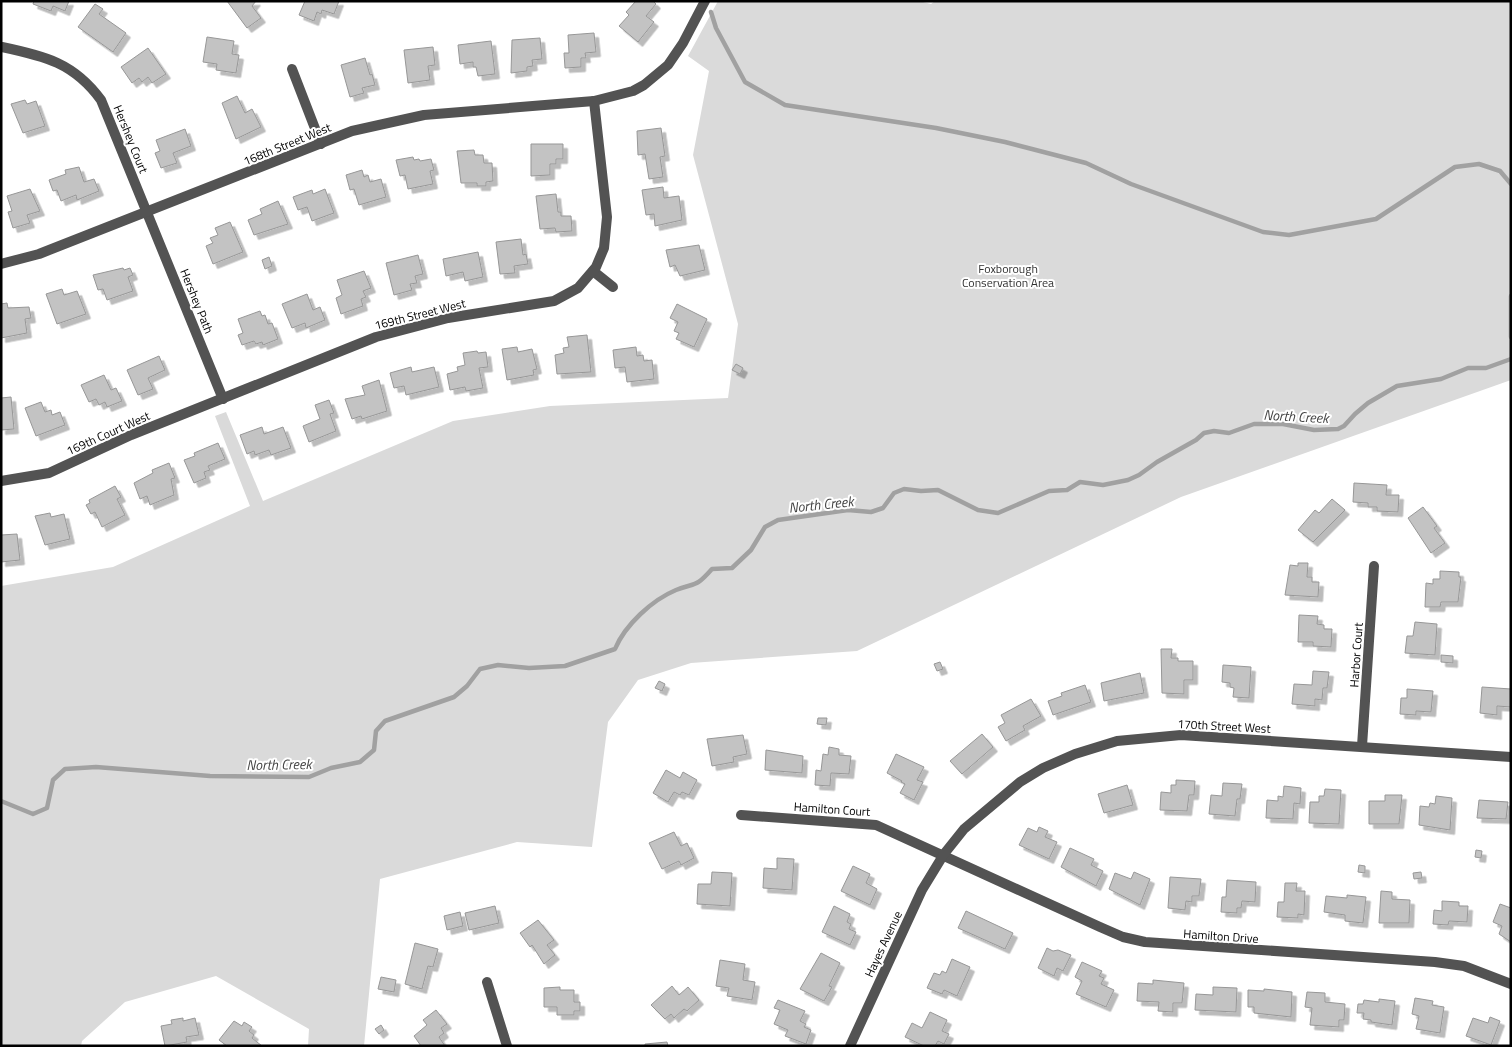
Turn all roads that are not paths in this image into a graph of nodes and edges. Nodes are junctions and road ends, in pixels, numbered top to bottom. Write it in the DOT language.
graph roads {
  1 [pos="705,1"];
  2 [pos="2,47"];
  3 [pos="292,69"];
  4 [pos="594,101"];
  5 [pos="321,144"];
  6 [pos="147,212"];
  7 [pos="1,264"];
  8 [pos="593,271"];
  9 [pos="613,286"];
  10 [pos="223,399"];
  11 [pos="1,480"];
  12 [pos="1374,566"];
  13 [pos="1362,746"];
  14 [pos="1511,757"];
  15 [pos="742,815"];
  16 [pos="944,854"];
  17 [pos="487,982"];
  18 [pos="1511,984"];
  19 [pos="507,1046"];
  20 [pos="850,1046"];
  1 -- 4 [label="street"];
  2 -- 6 [label="street, Hershey Court"];
  3 -- 5 [label="street"];
  4 -- 5 [label="street, 168th Street West"];
  4 -- 8 [label="street, 169th Street West"];
  5 -- 6 [label="street, 168th Street West"];
  6 -- 7 [label="street, 168th Street West"];
  6 -- 10 [label="street, Hershey Path"];
  8 -- 9 [label="street"];
  8 -- 10 [label="street, 169th Street West"];
  10 -- 11 [label="street, 169th Court West"];
  12 -- 13 [label="street, Harbor Court"];
  13 -- 14 [label="street, 170th Street West"];
  13 -- 16 [label="street, 170th Street West"];
  15 -- 16 [label="street, Hamilton Court"];
  16 -- 18 [label="street, Hamilton Drive"];
  16 -- 20 [label="street, Hayes Avenue"];
  17 -- 19 [label="street"];
}
